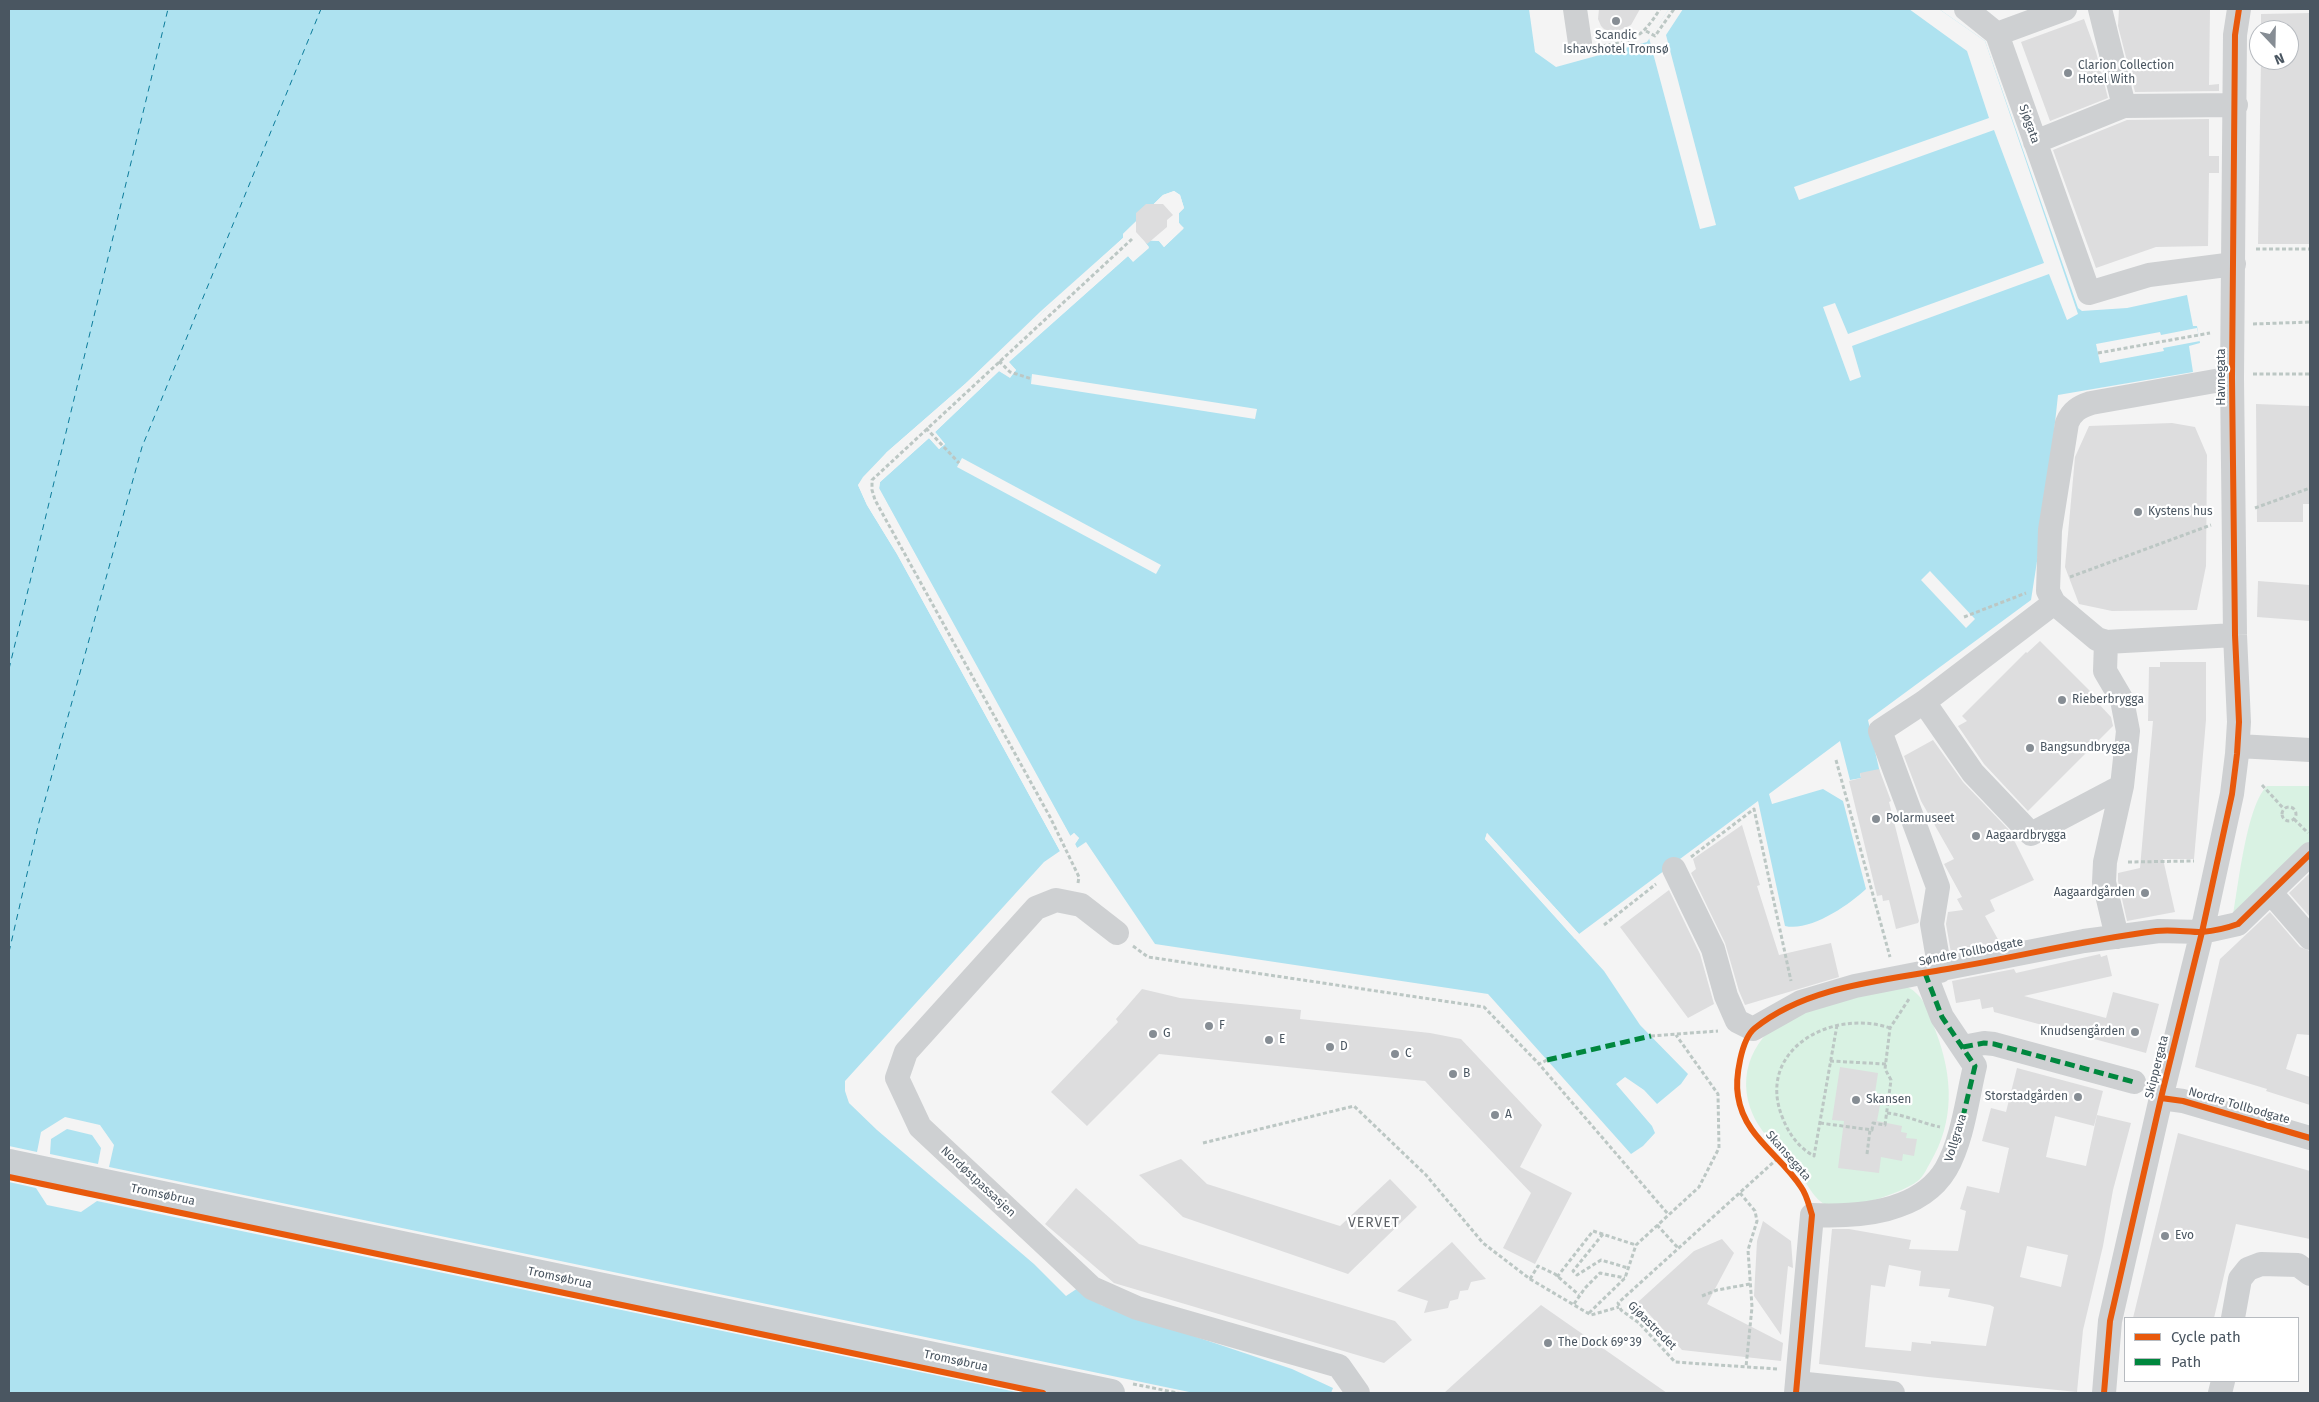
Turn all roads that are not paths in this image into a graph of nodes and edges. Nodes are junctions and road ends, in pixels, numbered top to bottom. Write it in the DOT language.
graph roads {
  1 [pos="1575,9"];
  2 [pos="1966,9"];
  3 [pos="2065,9"];
  4 [pos="2100,9"];
  5 [pos="2239,9"];
  6 [pos="1997,34"];
  7 [pos="1580,42"];
  8 [pos="2236,105"];
  9 [pos="2124,106"];
  10 [pos="2035,142"];
  11 [pos="2234,264"];
  12 [pos="2243,376"];
  13 [pos="2054,603"];
  14 [pos="2236,635"];
  15 [pos="2106,642"];
  16 [pos="1924,702"];
  17 [pos="2238,746"];
  18 [pos="2310,750"];
  19 [pos="2122,786"];
  20 [pos="2310,854"];
  21 [pos="1674,869"];
  22 [pos="2271,893"];
  23 [pos="2202,932"];
  24 [pos="1117,933"];
  25 [pos="2117,937"];
  26 [pos="2310,938"];
  27 [pos="1932,972"];
  28 [pos="1963,1047"];
  29 [pos="2134,1082"];
  30 [pos="2161,1098"];
  31 [pos="2310,1138"];
  32 [pos="9,1163"];
  33 [pos="2310,1274"];
  34 [pos="2233,1317"];
  35 [pos="1797,1382"];
  36 [pos="1111,1393"];
  37 [pos="1358,1393"];
  38 [pos="1893,1393"];
  39 [pos="2104,1393"];
  1 -- 7 [label="street"];
  2 -- 6 [label="street"];
  3 -- 6 [label="street"];
  4 -- 9 [label="street"];
  5 -- 8 [label="street, Havnegata"];
  6 -- 10 [label="street, Sjøgata"];
  8 -- 9 [label="street"];
  8 -- 11 [label="street, Havnegata"];
  9 -- 10 [label="street"];
  10 -- 11 [label="street, Sjøgata"];
  11 -- 12 [label="street, Havnegata"];
  12 -- 13 [label="street"];
  12 -- 14 [label="street, Havnegata"];
  13 -- 15 [label="street"];
  13 -- 16 [label="street"];
  14 -- 15 [label="street"];
  14 -- 17 [label="street, Havnegata"];
  15 -- 19 [label="street"];
  16 -- 19 [label="street"];
  16 -- 27 [label="street, Søndre Tollbodgate"];
  17 -- 18 [label="street"];
  17 -- 23 [label="street, Skippergata"];
  19 -- 25 [label="street"];
  20 -- 22 [label="street, Søndre Tollbodgate"];
  21 -- 27 [label="street, Søndre Tollbodgate"];
  22 -- 23 [label="street, Søndre Tollbodgate"];
  22 -- 26 [label="street"];
  23 -- 25 [label="street, Søndre Tollbodgate"];
  23 -- 30 [label="street, Skippergata"];
  24 -- 37 [label="street, Nordøstpassasjen"];
  25 -- 27 [label="street, Søndre Tollbodgate"];
  27 -- 28 [label="street, Vollgrava"];
  28 -- 29 [label="street"];
  28 -- 35 [label="street, Vollgrava"];
  30 -- 31 [label="street, Nordre Tollbodgate"];
  30 -- 39 [label="street, Skippergata"];
  32 -- 36 [label="main road, Tromsøbrua"];
  33 -- 34 [label="street"];
  35 -- 38 [label="street"];
}
